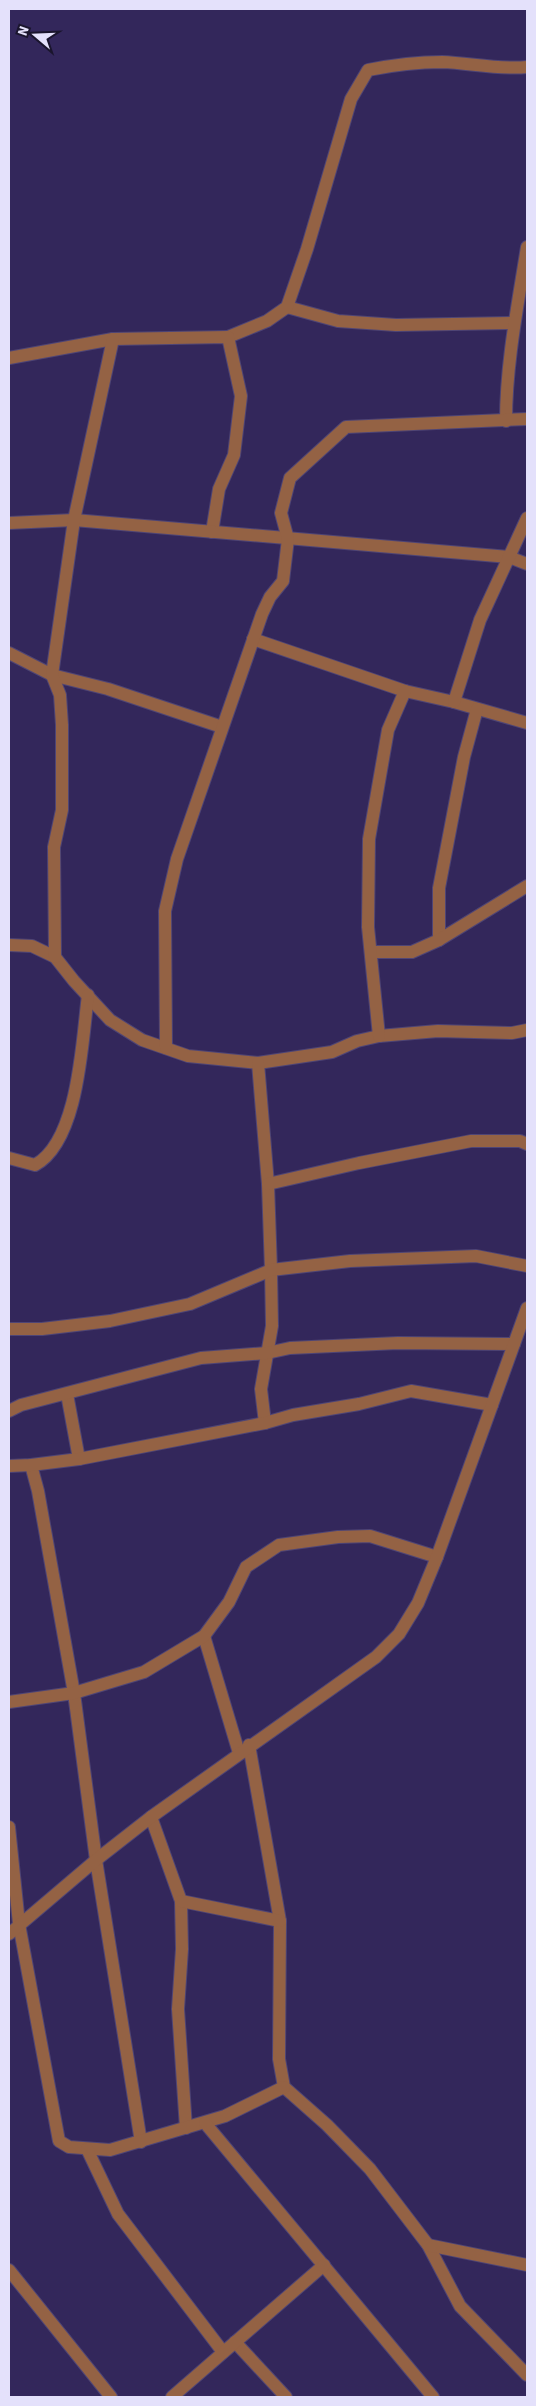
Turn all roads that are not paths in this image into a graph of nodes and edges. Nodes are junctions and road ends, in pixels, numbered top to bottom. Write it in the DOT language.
graph roads {
  1 [pos="527,67"];
  2 [pos="527,247"];
  3 [pos="287,307"];
  4 [pos="514,323"];
  5 [pos="228,337"];
  6 [pos="113,339"];
  7 [pos="9,358"];
  8 [pos="527,419"];
  9 [pos="506,421"];
  10 [pos="527,518"];
  11 [pos="74,520"];
  12 [pos="9,523"];
  13 [pos="212,532"];
  14 [pos="288,539"];
  15 [pos="509,557"];
  16 [pos="527,564"];
  17 [pos="253,639"];
  18 [pos="9,653"];
  19 [pos="52,675"];
  20 [pos="405,691"];
  21 [pos="454,702"];
  22 [pos="477,709"];
  23 [pos="527,723"];
  24 [pos="222,727"];
  25 [pos="527,886"];
  26 [pos="439,940"];
  27 [pos="9,945"];
  28 [pos="370,952"];
  29 [pos="55,957"];
  30 [pos="88,995"];
  31 [pos="527,1030"];
  32 [pos="380,1036"];
  33 [pos="166,1048"];
  34 [pos="258,1063"];
  35 [pos="527,1144"];
  36 [pos="9,1158"];
  37 [pos="268,1184"];
  38 [pos="527,1266"];
  39 [pos="271,1270"];
  40 [pos="527,1308"];
  41 [pos="9,1329"];
  42 [pos="514,1344"];
  43 [pos="267,1354"];
  44 [pos="67,1394"];
  45 [pos="492,1405"];
  46 [pos="9,1411"];
  47 [pos="265,1423"];
  48 [pos="79,1459"];
  49 [pos="31,1465"];
  50 [pos="9,1466"];
  51 [pos="437,1557"];
  52 [pos="204,1636"];
  53 [pos="74,1693"];
  54 [pos="9,1702"];
  55 [pos="244,1749"];
  56 [pos="151,1817"];
  57 [pos="9,1827"];
  58 [pos="96,1860"];
  59 [pos="181,1901"];
  60 [pos="280,1921"];
  61 [pos="19,1924"];
  62 [pos="9,1934"];
  63 [pos="284,2087"];
  64 [pos="205,2122"];
  65 [pos="186,2128"];
  66 [pos="141,2142"];
  67 [pos="87,2150"];
  68 [pos="428,2246"];
  69 [pos="324,2265"];
  70 [pos="527,2265"];
  71 [pos="9,2270"];
  72 [pos="235,2342"];
  73 [pos="223,2352"];
  74 [pos="527,2375"];
  75 [pos="111,2397"];
  76 [pos="172,2397"];
  77 [pos="286,2397"];
  78 [pos="433,2397"];
  1 -- 3 [label="street"];
  2 -- 4 [label="street"];
  3 -- 4 [label="street"];
  3 -- 5 [label="street"];
  4 -- 9 [label="street"];
  5 -- 6 [label="street"];
  5 -- 13 [label="street"];
  6 -- 7 [label="street"];
  6 -- 11 [label="street"];
  8 -- 9 [label="street"];
  9 -- 14 [label="street"];
  10 -- 15 [label="street"];
  11 -- 12 [label="street"];
  11 -- 13 [label="street"];
  11 -- 19 [label="street"];
  13 -- 14 [label="street"];
  14 -- 15 [label="street"];
  14 -- 17 [label="street"];
  15 -- 16 [label="street"];
  15 -- 21 [label="street"];
  17 -- 20 [label="street"];
  17 -- 24 [label="street"];
  18 -- 19 [label="street"];
  19 -- 24 [label="street"];
  19 -- 29 [label="street"];
  20 -- 21 [label="street"];
  20 -- 28 [label="street"];
  21 -- 22 [label="street"];
  22 -- 23 [label="street"];
  22 -- 26 [label="street"];
  24 -- 33 [label="street"];
  25 -- 26 [label="street"];
  26 -- 28 [label="street"];
  27 -- 29 [label="street"];
  28 -- 32 [label="street"];
  29 -- 30 [label="street"];
  30 -- 33 [label="street"];
  30 -- 36 [label="street"];
  31 -- 32 [label="street"];
  32 -- 34 [label="street"];
  33 -- 34 [label="street"];
  34 -- 37 [label="street"];
  35 -- 37 [label="street"];
  37 -- 39 [label="street"];
  38 -- 39 [label="street"];
  39 -- 41 [label="street"];
  39 -- 43 [label="street"];
  40 -- 42 [label="street"];
  42 -- 43 [label="street"];
  42 -- 45 [label="street"];
  43 -- 44 [label="street"];
  43 -- 47 [label="street"];
  44 -- 46 [label="street"];
  44 -- 48 [label="street"];
  45 -- 47 [label="street"];
  45 -- 51 [label="street"];
  47 -- 48 [label="street"];
  48 -- 49 [label="street"];
  49 -- 50 [label="street"];
  49 -- 53 [label="street"];
  51 -- 52 [label="street"];
  51 -- 55 [label="street"];
  52 -- 53 [label="street"];
  52 -- 55 [label="street"];
  53 -- 54 [label="street"];
  53 -- 58 [label="street"];
  55 -- 56 [label="street"];
  55 -- 60 [label="street"];
  56 -- 58 [label="street"];
  56 -- 59 [label="street"];
  57 -- 61 [label="street"];
  58 -- 61 [label="street"];
  58 -- 66 [label="street"];
  59 -- 60 [label="street"];
  59 -- 65 [label="street"];
  60 -- 63 [label="street"];
  61 -- 62 [label="street"];
  61 -- 67 [label="street"];
  63 -- 64 [label="street"];
  63 -- 68 [label="street"];
  64 -- 65 [label="street"];
  64 -- 69 [label="street"];
  65 -- 66 [label="street"];
  66 -- 67 [label="street"];
  67 -- 73 [label="street"];
  68 -- 70 [label="street"];
  68 -- 74 [label="street"];
  69 -- 72 [label="street"];
  69 -- 78 [label="street"];
  71 -- 75 [label="street"];
  72 -- 73 [label="street"];
  72 -- 77 [label="street"];
  73 -- 76 [label="street"];
}
